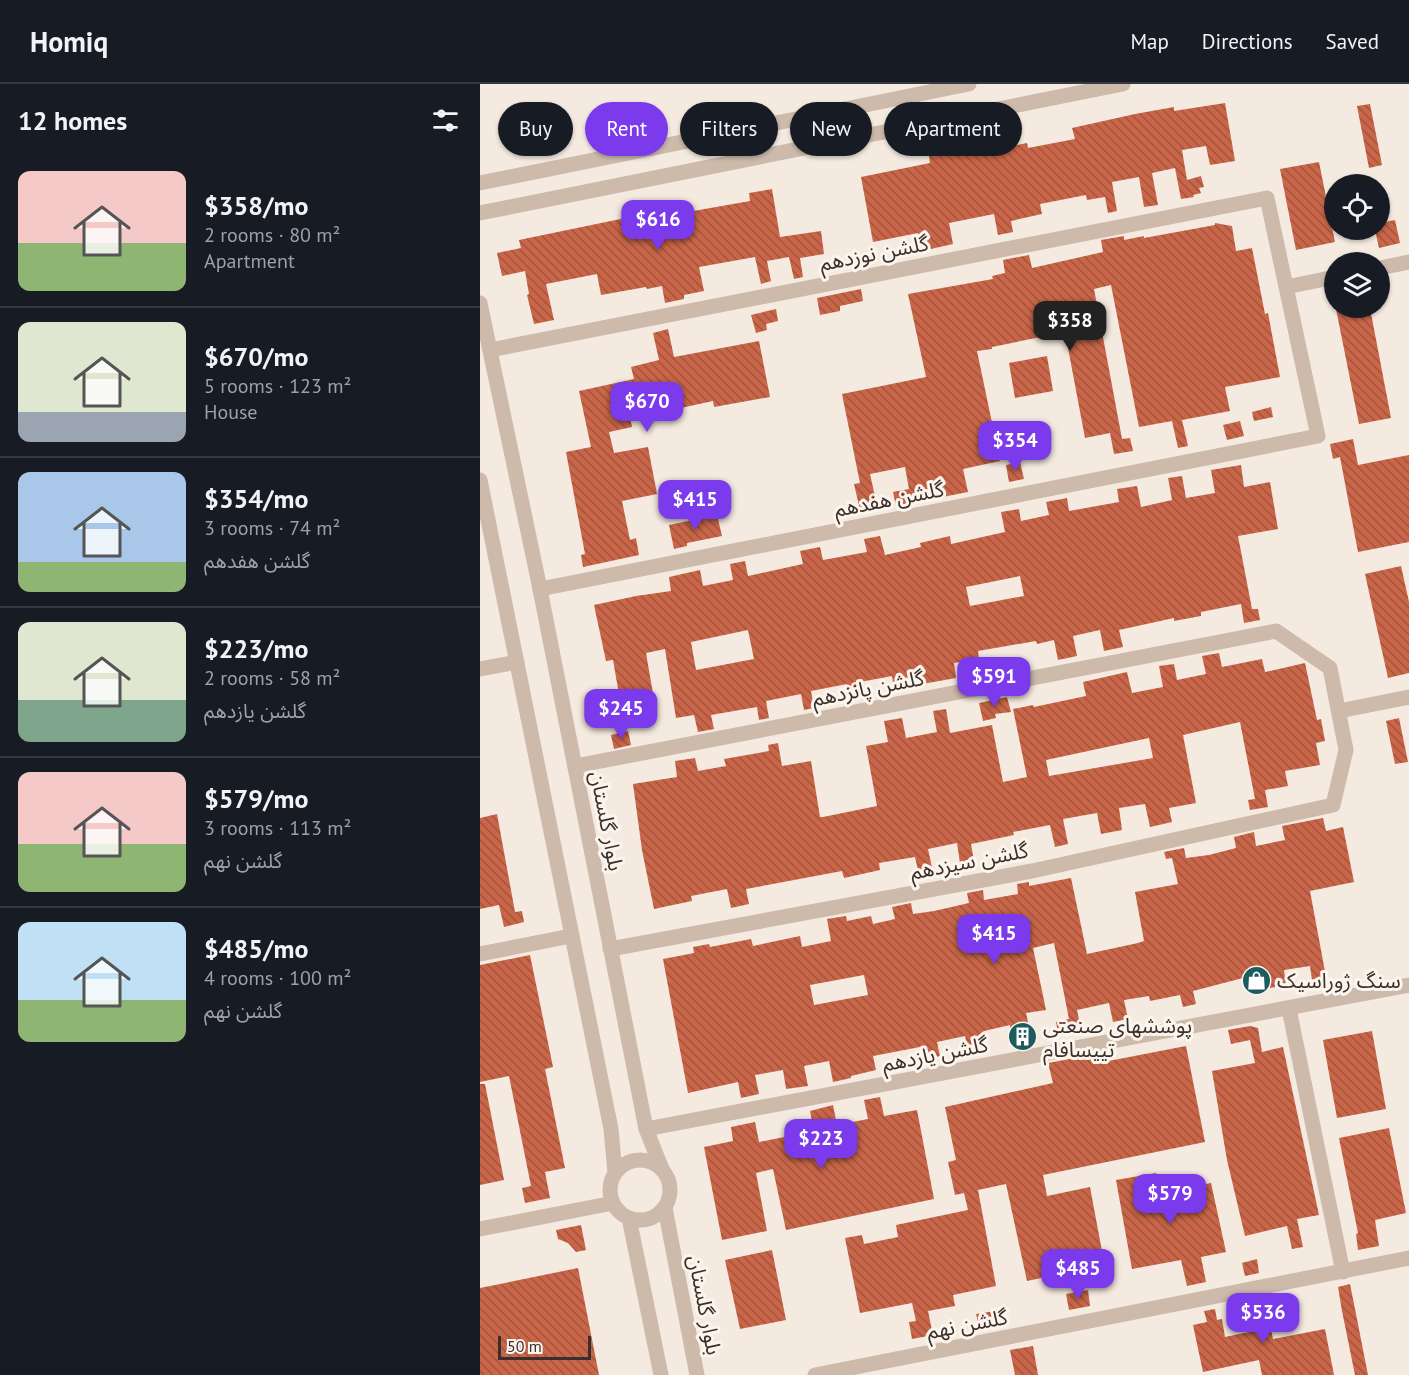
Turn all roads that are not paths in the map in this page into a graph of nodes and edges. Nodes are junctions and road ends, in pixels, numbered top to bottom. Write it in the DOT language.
graph roads {
  1 [pos="969,84"];
  2 [pos="1123,84"];
  3 [pos="480,183"];
  4 [pos="480,213"];
  5 [pos="1409,262"];
  6 [pos="1390,266"];
  7 [pos="1324,279"];
  8 [pos="1286,287"];
  9 [pos="480,303"];
  10 [pos="490,350"];
  11 [pos="480,480"];
  12 [pos="540,588"];
  13 [pos="517,662"];
  14 [pos="480,669"];
  15 [pos="1409,698"];
  16 [pos="1338,711"];
  17 [pos="575,766"];
  18 [pos="571,936"];
  19 [pos="610,949"];
  20 [pos="480,954"];
  21 [pos="1409,985"];
  22 [pos="1289,1009"];
  23 [pos="646,1129"];
  24 [pos="662,1169"];
  25 [pos="615,1173"];
  26 [pos="613,1203"];
  27 [pos="665,1208"];
  28 [pos="629,1218"];
  29 [pos="480,1229"];
  30 [pos="1409,1258"];
  31 [pos="1344,1272"];
  32 [pos="660,1375"];
  33 [pos="697,1375"];
  34 [pos="815,1375"];
  1 -- 3 [label="street"];
  2 -- 4 [label="street"];
  5 -- 6 [label="street"];
  7 -- 8 [label="street"];
  8 -- 10 [label="street, گلشن نوزدهم"];
  8 -- 12 [label="street, گلشن هفدهم"];
  9 -- 10 [label="street, بلوار گلستان"];
  10 -- 12 [label="street, بلوار گلستان"];
  11 -- 13 [label="street"];
  12 -- 17 [label="street, بلوار گلستان"];
  13 -- 14 [label="street"];
  13 -- 18 [label="street"];
  15 -- 16 [label="street"];
  16 -- 17 [label="street, گلشن پانزدهم"];
  16 -- 19 [label="street, گلشن سیزدهم"];
  17 -- 19 [label="street, بلوار گلستان"];
  18 -- 20 [label="street"];
  18 -- 25 [label="street"];
  19 -- 23 [label="street, بلوار گلستان"];
  21 -- 22 [label="street, گلشن یازدهم"];
  22 -- 23 [label="street, گلشن یازدهم"];
  22 -- 31 [label="street"];
  23 -- 24 [label="street, بلوار گلستان"];
  24 -- 25 [label="street"];
  24 -- 27 [label="street"];
  25 -- 26 [label="street"];
  26 -- 28 [label="street"];
  26 -- 29 [label="street"];
  27 -- 28 [label="street"];
  27 -- 33 [label="street, بلوار گلستان"];
  28 -- 32 [label="street"];
  30 -- 31 [label="street, گلشن نهم"];
  31 -- 34 [label="street, گلشن نهم"];
}
